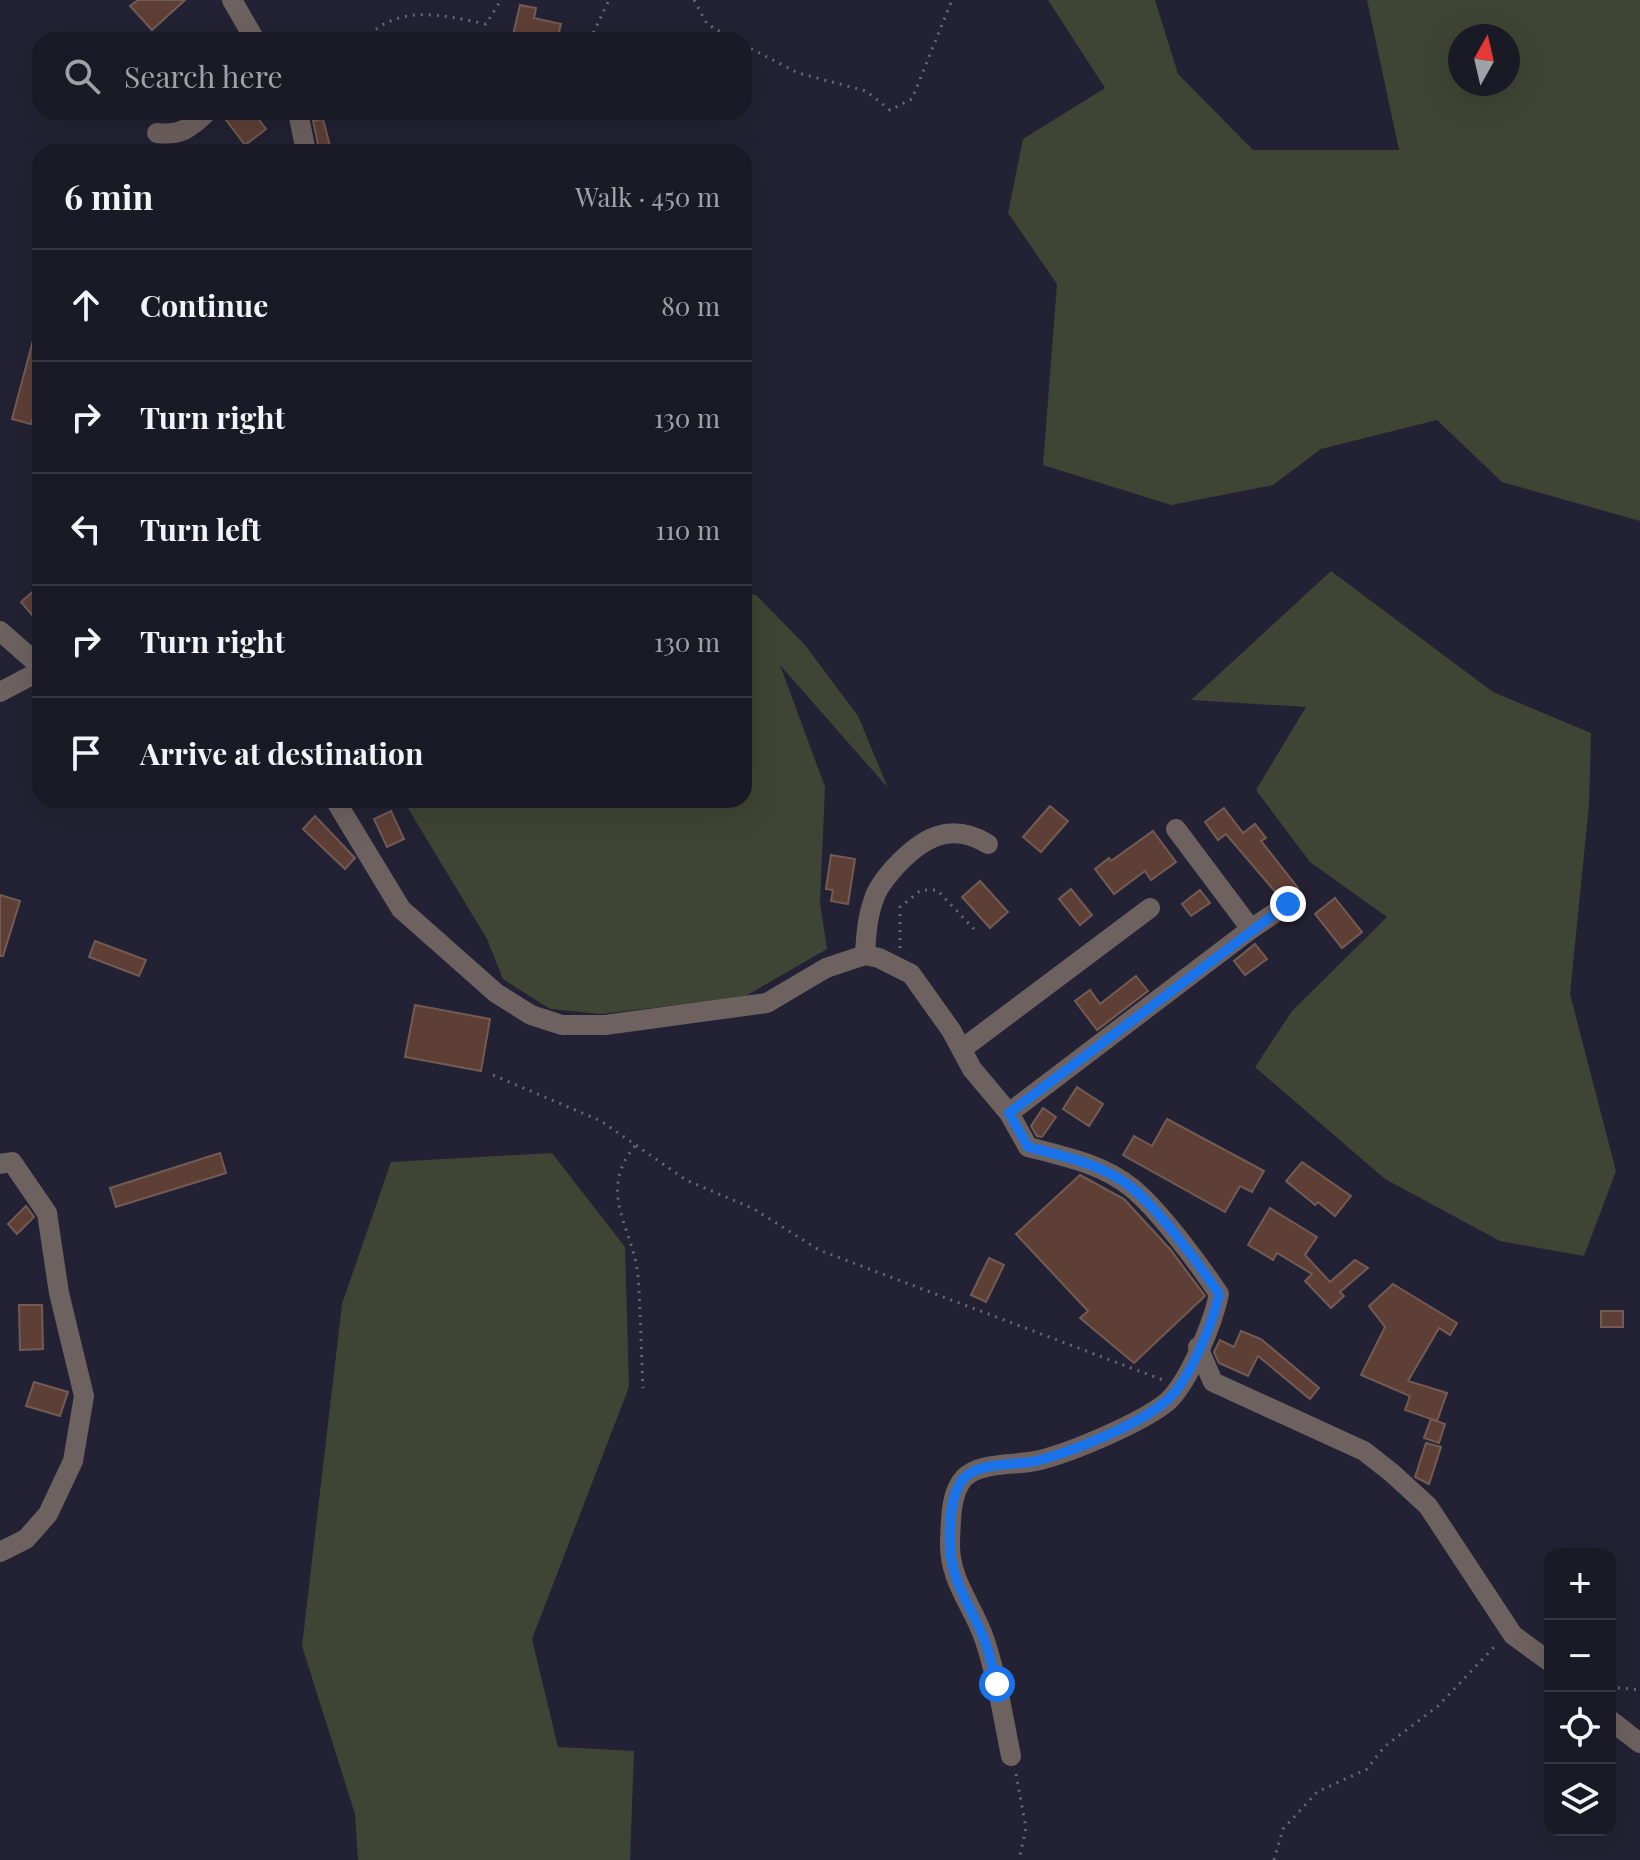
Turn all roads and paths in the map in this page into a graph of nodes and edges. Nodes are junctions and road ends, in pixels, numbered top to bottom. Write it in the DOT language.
graph roads {
  1 [pos="232,0"];
  2 [pos="501,0"];
  3 [pos="609,0"];
  4 [pos="694,0"];
  5 [pos="952,0"];
  6 [pos="250,32"];
  7 [pos="373,32"];
  8 [pos="594,32"];
  9 [pos="721,32"];
  10 [pos="752,49"];
  11 [pos="199,120"];
  12 [pos="300,120"];
  13 [pos="157,133"];
  14 [pos="304,144"];
  15 [pos="0,631"];
  16 [pos="32,661"];
  17 [pos="32,673"];
  18 [pos="0,692"];
  19 [pos="340,808"];
  20 [pos="1176,829"];
  21 [pos="988,844"];
  22 [pos="1288,904"];
  23 [pos="1150,908"];
  24 [pos="974,929"];
  25 [pos="1251,929"];
  26 [pos="865,955"];
  27 [pos="911,974"];
  28 [pos="962,1049"];
  29 [pos="493,1075"];
  30 [pos="1009,1113"];
  31 [pos="635,1146"];
  32 [pos="0,1164"];
  33 [pos="1198,1347"];
  34 [pos="1178,1385"];
  35 [pos="643,1388"];
  36 [pos="0,1552"];
  37 [pos="1513,1635"];
  38 [pos="1544,1658"];
  39 [pos="1616,1688"];
  40 [pos="1640,1690"];
  41 [pos="1616,1725"];
  42 [pos="1640,1743"];
  43 [pos="1011,1756"];
  44 [pos="1019,1860"];
  45 [pos="1274,1860"];
  1 -- 6 [label="street"];
  2 -- 7 [label="path"];
  3 -- 8 [label="path"];
  4 -- 9 [label="path"];
  5 -- 10 [label="path"];
  11 -- 13 [label="street"];
  12 -- 14 [label="street"];
  15 -- 16 [label="street"];
  17 -- 18 [label="street"];
  19 -- 26 [label="street"];
  20 -- 25 [label="street"];
  21 -- 26 [label="street"];
  22 -- 25 [label="street"];
  23 -- 28 [label="street"];
  24 -- 27 [label="path"];
  25 -- 30 [label="street"];
  26 -- 27 [label="street"];
  27 -- 28 [label="street"];
  28 -- 30 [label="street"];
  29 -- 31 [label="path"];
  30 -- 33 [label="street"];
  31 -- 34 [label="path"];
  31 -- 35 [label="path"];
  32 -- 36 [label="street"];
  33 -- 34 [label="street"];
  33 -- 37 [label="street"];
  34 -- 43 [label="street"];
  37 -- 38 [label="street"];
  37 -- 45 [label="path"];
  39 -- 40 [label="path"];
  41 -- 42 [label="street"];
  43 -- 44 [label="path"];
}
